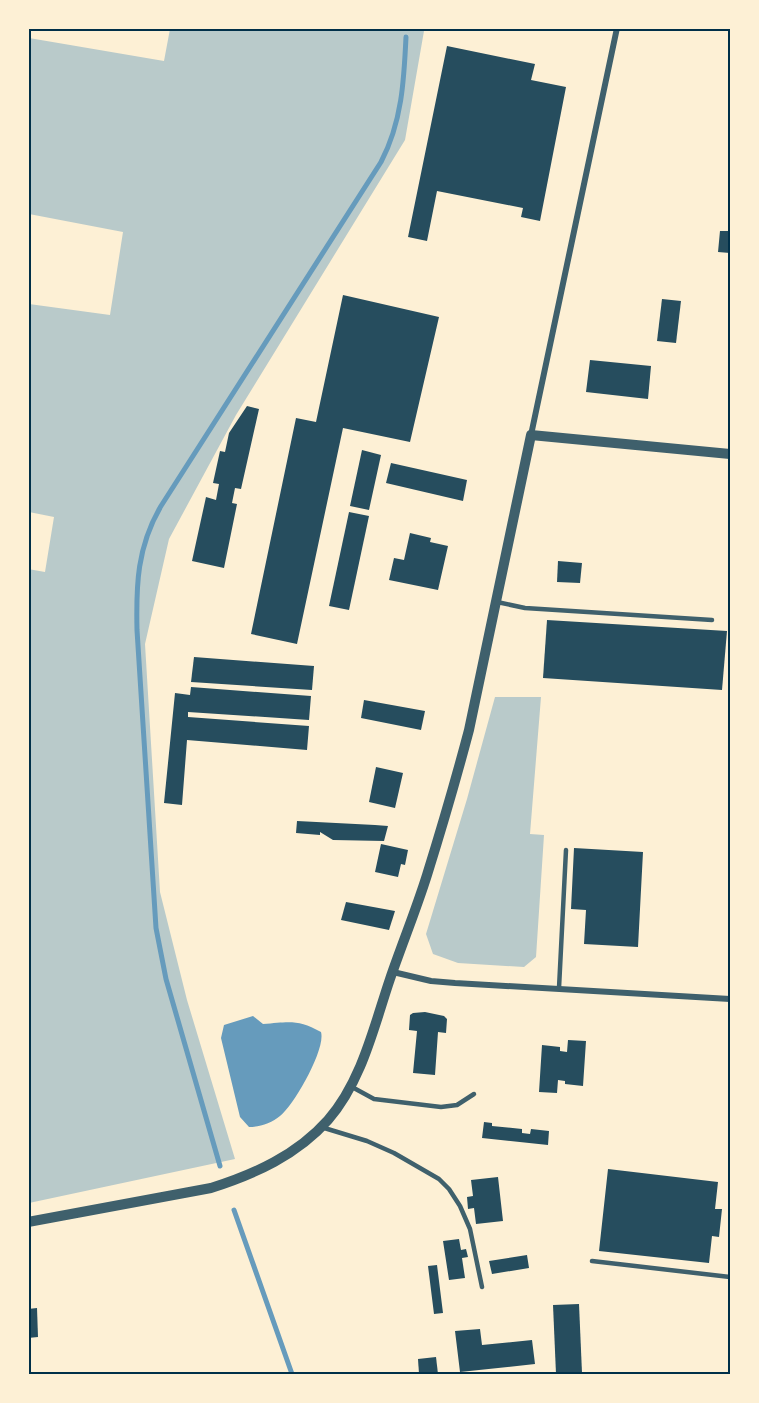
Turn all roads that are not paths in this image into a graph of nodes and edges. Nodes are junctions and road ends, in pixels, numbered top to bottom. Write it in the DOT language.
graph roads {
  1 [pos="617,28"];
  2 [pos="531,435"];
  3 [pos="730,454"];
  4 [pos="496,602"];
  5 [pos="712,620"];
  6 [pos="566,850"];
  7 [pos="393,972"];
  8 [pos="559,988"];
  9 [pos="730,999"];
  10 [pos="350,1086"];
  11 [pos="474,1094"];
  12 [pos="321,1127"];
  13 [pos="28,1222"];
  14 [pos="592,1261"];
  15 [pos="730,1277"];
  16 [pos="482,1287"];
  1 -- 2 [label="street"];
  2 -- 3 [label="street"];
  2 -- 4 [label="street"];
  4 -- 5 [label="lane"];
  4 -- 7 [label="street"];
  6 -- 8 [label="lane"];
  7 -- 8 [label="street"];
  7 -- 10 [label="street"];
  8 -- 9 [label="street"];
  10 -- 11 [label="lane"];
  10 -- 12 [label="street"];
  12 -- 13 [label="street"];
  12 -- 16 [label="lane"];
  14 -- 15 [label="lane"];
}
